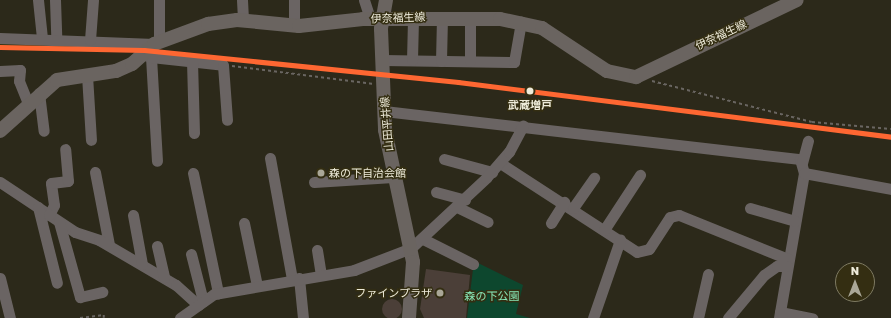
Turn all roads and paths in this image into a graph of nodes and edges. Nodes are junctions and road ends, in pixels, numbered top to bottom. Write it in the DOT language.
graph roads {
  1 [pos="38,0"];
  2 [pos="55,0"];
  3 [pos="92,0"];
  4 [pos="159,0"];
  5 [pos="242,0"];
  6 [pos="294,0"];
  7 [pos="364,0"];
  8 [pos="386,0"];
  9 [pos="797,0"];
  10 [pos="442,17"];
  11 [pos="470,17"];
  12 [pos="376,19"];
  13 [pos="413,19"];
  14 [pos="243,21"];
  15 [pos="522,22"];
  16 [pos="294,26"];
  17 [pos="0,38"];
  18 [pos="42,38"];
  19 [pos="56,38"];
  20 [pos="90,40"];
  21 [pos="152,50"];
  22 [pos="383,60"];
  23 [pos="412,60"];
  24 [pos="192,61"];
  25 [pos="441,61"];
  26 [pos="470,61"];
  27 [pos="223,65"];
  28 [pos="0,71"];
  29 [pos="87,75"];
  30 [pos="384,85"];
  31 [pos="661,85"];
  32 [pos="40,93"];
  33 [pos="524,102"];
  34 [pos="28,103"];
  35 [pos="523,107"];
  36 [pos="384,111"];
  37 [pos="227,120"];
  38 [pos="523,126"];
  39 [pos="891,129"];
  40 [pos="0,131"];
  41 [pos="44,131"];
  42 [pos="194,132"];
  43 [pos="91,140"];
  44 [pos="808,141"];
  45 [pos="65,149"];
  46 [pos="270,158"];
  47 [pos="444,159"];
  48 [pos="157,161"];
  49 [pos="500,163"];
  50 [pos="803,168"];
  51 [pos="95,172"];
  52 [pos="492,172"];
  53 [pos="193,173"];
  54 [pos="640,175"];
  55 [pos="394,177"];
  56 [pos="594,178"];
  57 [pos="0,182"];
  58 [pos="314,182"];
  59 [pos="891,189"];
  60 [pos="436,192"];
  61 [pos="461,204"];
  62 [pos="568,205"];
  63 [pos="38,207"];
  64 [pos="750,208"];
  65 [pos="49,215"];
  66 [pos="133,215"];
  67 [pos="795,221"];
  68 [pos="59,222"];
  69 [pos="488,222"];
  70 [pos="244,223"];
  71 [pos="551,223"];
  72 [pos="604,230"];
  73 [pos="423,239"];
  74 [pos="620,240"];
  75 [pos="109,245"];
  76 [pos="157,246"];
  77 [pos="411,248"];
  78 [pos="317,250"];
  79 [pos="191,254"];
  80 [pos="788,262"];
  81 [pos="142,264"];
  82 [pos="473,264"];
  83 [pos="708,274"];
  84 [pos="321,275"];
  85 [pos="164,277"];
  86 [pos="0,278"];
  87 [pos="295,279"];
  88 [pos="57,283"];
  89 [pos="257,286"];
  90 [pos="102,292"];
  91 [pos="218,293"];
  92 [pos="200,303"];
  93 [pos="779,315"];
  94 [pos="10,318"];
  95 [pos="80,318"];
  96 [pos="104,318"];
  97 [pos="180,318"];
  98 [pos="303,318"];
  99 [pos="408,318"];
  100 [pos="593,318"];
  101 [pos="698,318"];
  102 [pos="728,318"];
  103 [pos="812,318"];
  1 -- 18 [label="street"];
  2 -- 19 [label="street"];
  3 -- 20 [label="street"];
  4 -- 21 [label="street"];
  5 -- 14 [label="street"];
  6 -- 16 [label="street"];
  7 -- 12 [label="street"];
  8 -- 12 [label="main road, 山田平井線"];
  9 -- 15 [label="main road, 伊奈福生線"];
  10 -- 11 [label="main road, 伊奈福生線"];
  10 -- 13 [label="main road, 伊奈福生線"];
  10 -- 25 [label="street"];
  11 -- 15 [label="main road, 伊奈福生線"];
  11 -- 26 [label="street"];
  12 -- 13 [label="main road, 伊奈福生線"];
  12 -- 16 [label="main road, 伊奈福生線"];
  12 -- 22 [label="main road, 山田平井線"];
  13 -- 23 [label="street"];
  14 -- 16 [label="main road, 伊奈福生線"];
  14 -- 21 [label="main road, 伊奈福生線"];
  15 -- 26 [label="street"];
  17 -- 18 [label="street"];
  18 -- 19 [label="street"];
  19 -- 20 [label="street"];
  20 -- 21 [label="street"];
  21 -- 24 [label="street"];
  21 -- 29 [label="main road, 伊奈福生線"];
  21 -- 48 [label="street"];
  22 -- 23 [label="street"];
  22 -- 30 [label="main road, 山田平井線"];
  23 -- 25 [label="street"];
  24 -- 27 [label="street"];
  24 -- 42 [label="street"];
  25 -- 26 [label="street"];
  27 -- 30 [label="path"];
  27 -- 37 [label="street"];
  28 -- 34 [label="street"];
  29 -- 32 [label="main road, 伊奈福生線"];
  29 -- 43 [label="street"];
  30 -- 36 [label="main road, 山田平井線"];
  31 -- 39 [label="path"];
  32 -- 34 [label="main road, 伊奈福生線"];
  32 -- 41 [label="street"];
  33 -- 35 [label="path"];
  34 -- 40 [label="main road, 伊奈福生線"];
  36 -- 38 [label="street"];
  36 -- 55 [label="main road, 山田平井線"];
  38 -- 49 [label="street"];
  38 -- 50 [label="street"];
  44 -- 50 [label="street"];
  45 -- 65 [label="street"];
  46 -- 87 [label="street"];
  47 -- 52 [label="street"];
  49 -- 52 [label="street"];
  49 -- 62 [label="street"];
  50 -- 59 [label="street"];
  50 -- 67 [label="street"];
  51 -- 75 [label="street"];
  52 -- 61 [label="street"];
  53 -- 91 [label="street"];
  54 -- 72 [label="street"];
  55 -- 58 [label="street"];
  55 -- 77 [label="main road, 山田平井線"];
  56 -- 62 [label="street"];
  57 -- 63 [label="street"];
  60 -- 61 [label="street"];
  61 -- 69 [label="street"];
  61 -- 73 [label="street"];
  62 -- 71 [label="street"];
  62 -- 72 [label="street"];
  63 -- 65 [label="street"];
  63 -- 88 [label="street"];
  64 -- 67 [label="street"];
  65 -- 68 [label="street"];
  66 -- 81 [label="street"];
  67 -- 80 [label="street"];
  68 -- 75 [label="street"];
  68 -- 90 [label="street"];
  70 -- 89 [label="street"];
  72 -- 74 [label="street"];
  73 -- 77 [label="street"];
  73 -- 82 [label="street"];
  74 -- 80 [label="street"];
  74 -- 100 [label="street"];
  75 -- 81 [label="street"];
  76 -- 85 [label="street"];
  77 -- 84 [label="street"];
  77 -- 99 [label="main road, 山田平井線"];
  78 -- 84 [label="street"];
  79 -- 92 [label="street"];
  80 -- 93 [label="street"];
  80 -- 102 [label="street"];
  81 -- 85 [label="street"];
  83 -- 101 [label="street"];
  84 -- 87 [label="street"];
  85 -- 92 [label="street"];
  86 -- 94 [label="street"];
  87 -- 89 [label="street"];
  87 -- 98 [label="street"];
  89 -- 91 [label="street"];
  91 -- 92 [label="street"];
  92 -- 97 [label="street"];
  93 -- 103 [label="street"];
  95 -- 96 [label="path"];
}
